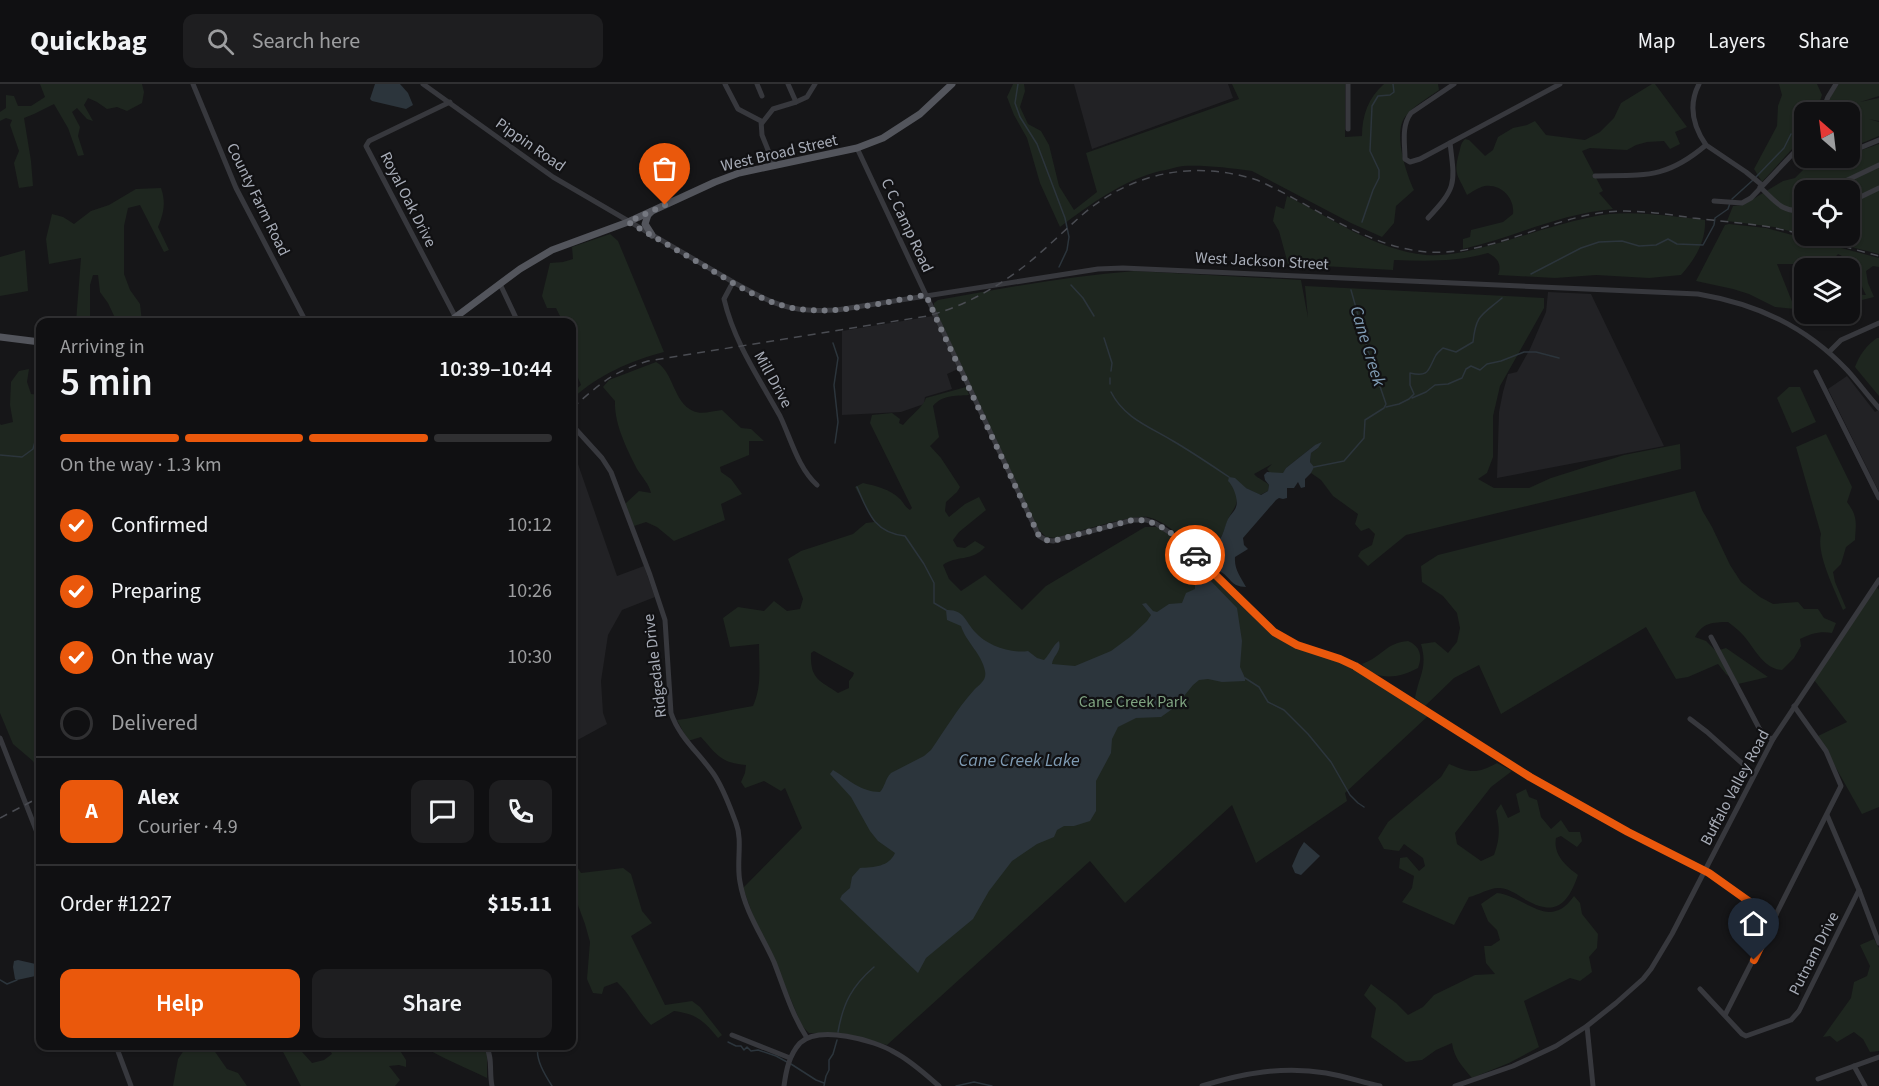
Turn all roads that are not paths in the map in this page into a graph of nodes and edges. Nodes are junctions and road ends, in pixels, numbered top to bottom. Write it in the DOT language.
graph roads {
  1 [pos="193,84"];
  2 [pos="423,84"];
  3 [pos="725,84"];
  4 [pos="757,84"];
  5 [pos="788,84"];
  6 [pos="815,84"];
  7 [pos="952,84"];
  8 [pos="1348,84"];
  9 [pos="1454,84"];
  10 [pos="1560,84"];
  11 [pos="1699,84"];
  12 [pos="1836,84"];
  13 [pos="762,96"];
  14 [pos="450,102"];
  15 [pos="796,102"];
  16 [pos="1826,102"];
  17 [pos="762,123"];
  18 [pos="1348,129"];
  19 [pos="1879,140"];
  20 [pos="1450,143"];
  21 [pos="1706,145"];
  22 [pos="857,148"];
  23 [pos="1860,148"];
  24 [pos="1794,152"];
  25 [pos="774,165"];
  26 [pos="1879,165"];
  27 [pos="1595,176"];
  28 [pos="1848,180"];
  29 [pos="1761,186"];
  30 [pos="1879,188"];
  31 [pos="1860,197"];
  32 [pos="1714,201"];
  33 [pos="654,210"];
  34 [pos="1794,212"];
  35 [pos="1428,218"];
  36 [pos="628,222"];
  37 [pos="652,235"];
  38 [pos="733,282"];
  39 [pos="500,284"];
  40 [pos="926,295"];
  41 [pos="304,318"];
  42 [pos="451,318"];
  43 [pos="455,318"];
  44 [pos="516,318"];
  45 [pos="1879,323"];
  46 [pos="0,337"];
  47 [pos="36,342"];
  48 [pos="1829,352"];
  49 [pos="1816,372"];
  50 [pos="1879,408"];
  51 [pos="576,431"];
  52 [pos="817,485"];
  53 [pos="1879,498"];
  54 [pos="1879,580"];
  55 [pos="1711,638"];
  56 [pos="1794,706"];
  57 [pos="1690,719"];
  58 [pos="0,738"];
  59 [pos="1773,739"];
  60 [pos="1754,774"];
  61 [pos="1827,815"];
  62 [pos="36,828"];
  63 [pos="1705,872"];
  64 [pos="1859,890"];
  65 [pos="1754,905"];
  66 [pos="1776,915"];
  67 [pos="1772,923"];
  68 [pos="1879,943"];
  69 [pos="1700,989"];
  70 [pos="1725,1015"];
  71 [pos="1587,1026"];
  72 [pos="732,1035"];
  73 [pos="807,1038"];
  74 [pos="118,1050"];
  75 [pos="489,1050"];
  76 [pos="1879,1056"];
  77 [pos="790,1058"];
  78 [pos="1854,1066"];
  79 [pos="1818,1079"];
  80 [pos="131,1086"];
  81 [pos="492,1086"];
  82 [pos="784,1086"];
  83 [pos="939,1086"];
  84 [pos="1202,1086"];
  85 [pos="1380,1086"];
  86 [pos="1455,1086"];
  87 [pos="1593,1086"];
  88 [pos="1865,1086"];
  1 -- 41 [label="street, County Farm Road"];
  2 -- 14 [label="street, Pippin Road"];
  3 -- 17 [label="street"];
  4 -- 13 [label="street"];
  5 -- 15 [label="street"];
  6 -- 15 [label="street"];
  7 -- 22 [label="main road, West Broad Street"];
  8 -- 18 [label="street"];
  9 -- 20 [label="street"];
  10 -- 20 [label="street"];
  11 -- 21 [label="street"];
  12 -- 16 [label="street"];
  14 -- 36 [label="street, Pippin Road"];
  14 -- 42 [label="street, Royal Oak Drive"];
  15 -- 17 [label="street"];
  17 -- 25 [label="street"];
  19 -- 23 [label="street"];
  20 -- 35 [label="street"];
  21 -- 27 [label="street"];
  21 -- 29 [label="street"];
  22 -- 25 [label="main road, West Broad Street"];
  22 -- 40 [label="street, C C Camp Road"];
  24 -- 29 [label="street"];
  25 -- 33 [label="main road, West Broad Street"];
  26 -- 28 [label="street"];
  29 -- 32 [label="street"];
  29 -- 34 [label="street"];
  30 -- 31 [label="street"];
  33 -- 36 [label="main road, West Broad Street"];
  33 -- 37 [label="main road"];
  36 -- 37 [label="street, West Jackson Street"];
  36 -- 39 [label="main road, West Broad Street"];
  37 -- 38 [label="street, West Jackson Street"];
  38 -- 40 [label="street, West Jackson Street"];
  38 -- 52 [label="street, Mill Drive"];
  39 -- 43 [label="main road, West Broad Street"];
  39 -- 44 [label="street"];
  40 -- 48 [label="street, West Jackson Street"];
  40 -- 63 [label="street, C C Camp Road"];
  45 -- 48 [label="street"];
  46 -- 47 [label="main road"];
  48 -- 50 [label="street, West Jackson Street"];
  49 -- 53 [label="street"];
  51 -- 73 [label="street, Ridgedale Drive"];
  54 -- 56 [label="street, Buffalo Valley Road"];
  55 -- 59 [label="street"];
  56 -- 59 [label="street, Buffalo Valley Road"];
  56 -- 61 [label="street"];
  57 -- 60 [label="street"];
  58 -- 62 [label="street"];
  59 -- 60 [label="street, Buffalo Valley Road"];
  60 -- 63 [label="street, Buffalo Valley Road"];
  61 -- 64 [label="street"];
  61 -- 66 [label="street"];
  63 -- 65 [label="street, C C Camp Road"];
  63 -- 71 [label="street, Buffalo Valley Road"];
  64 -- 68 [label="street"];
  64 -- 70 [label="street, Putnam Drive"];
  65 -- 66 [label="street"];
  65 -- 67 [label="street"];
  66 -- 67 [label="street"];
  67 -- 70 [label="street"];
  69 -- 70 [label="street, Putnam Drive"];
  71 -- 86 [label="street, Buffalo Valley Road"];
  71 -- 87 [label="street"];
  72 -- 77 [label="street"];
  73 -- 77 [label="street"];
  73 -- 83 [label="street"];
  74 -- 80 [label="street"];
  75 -- 81 [label="street"];
  76 -- 78 [label="street"];
  77 -- 82 [label="street"];
  78 -- 79 [label="street"];
  78 -- 88 [label="street"];
  84 -- 85 [label="street"];
}
